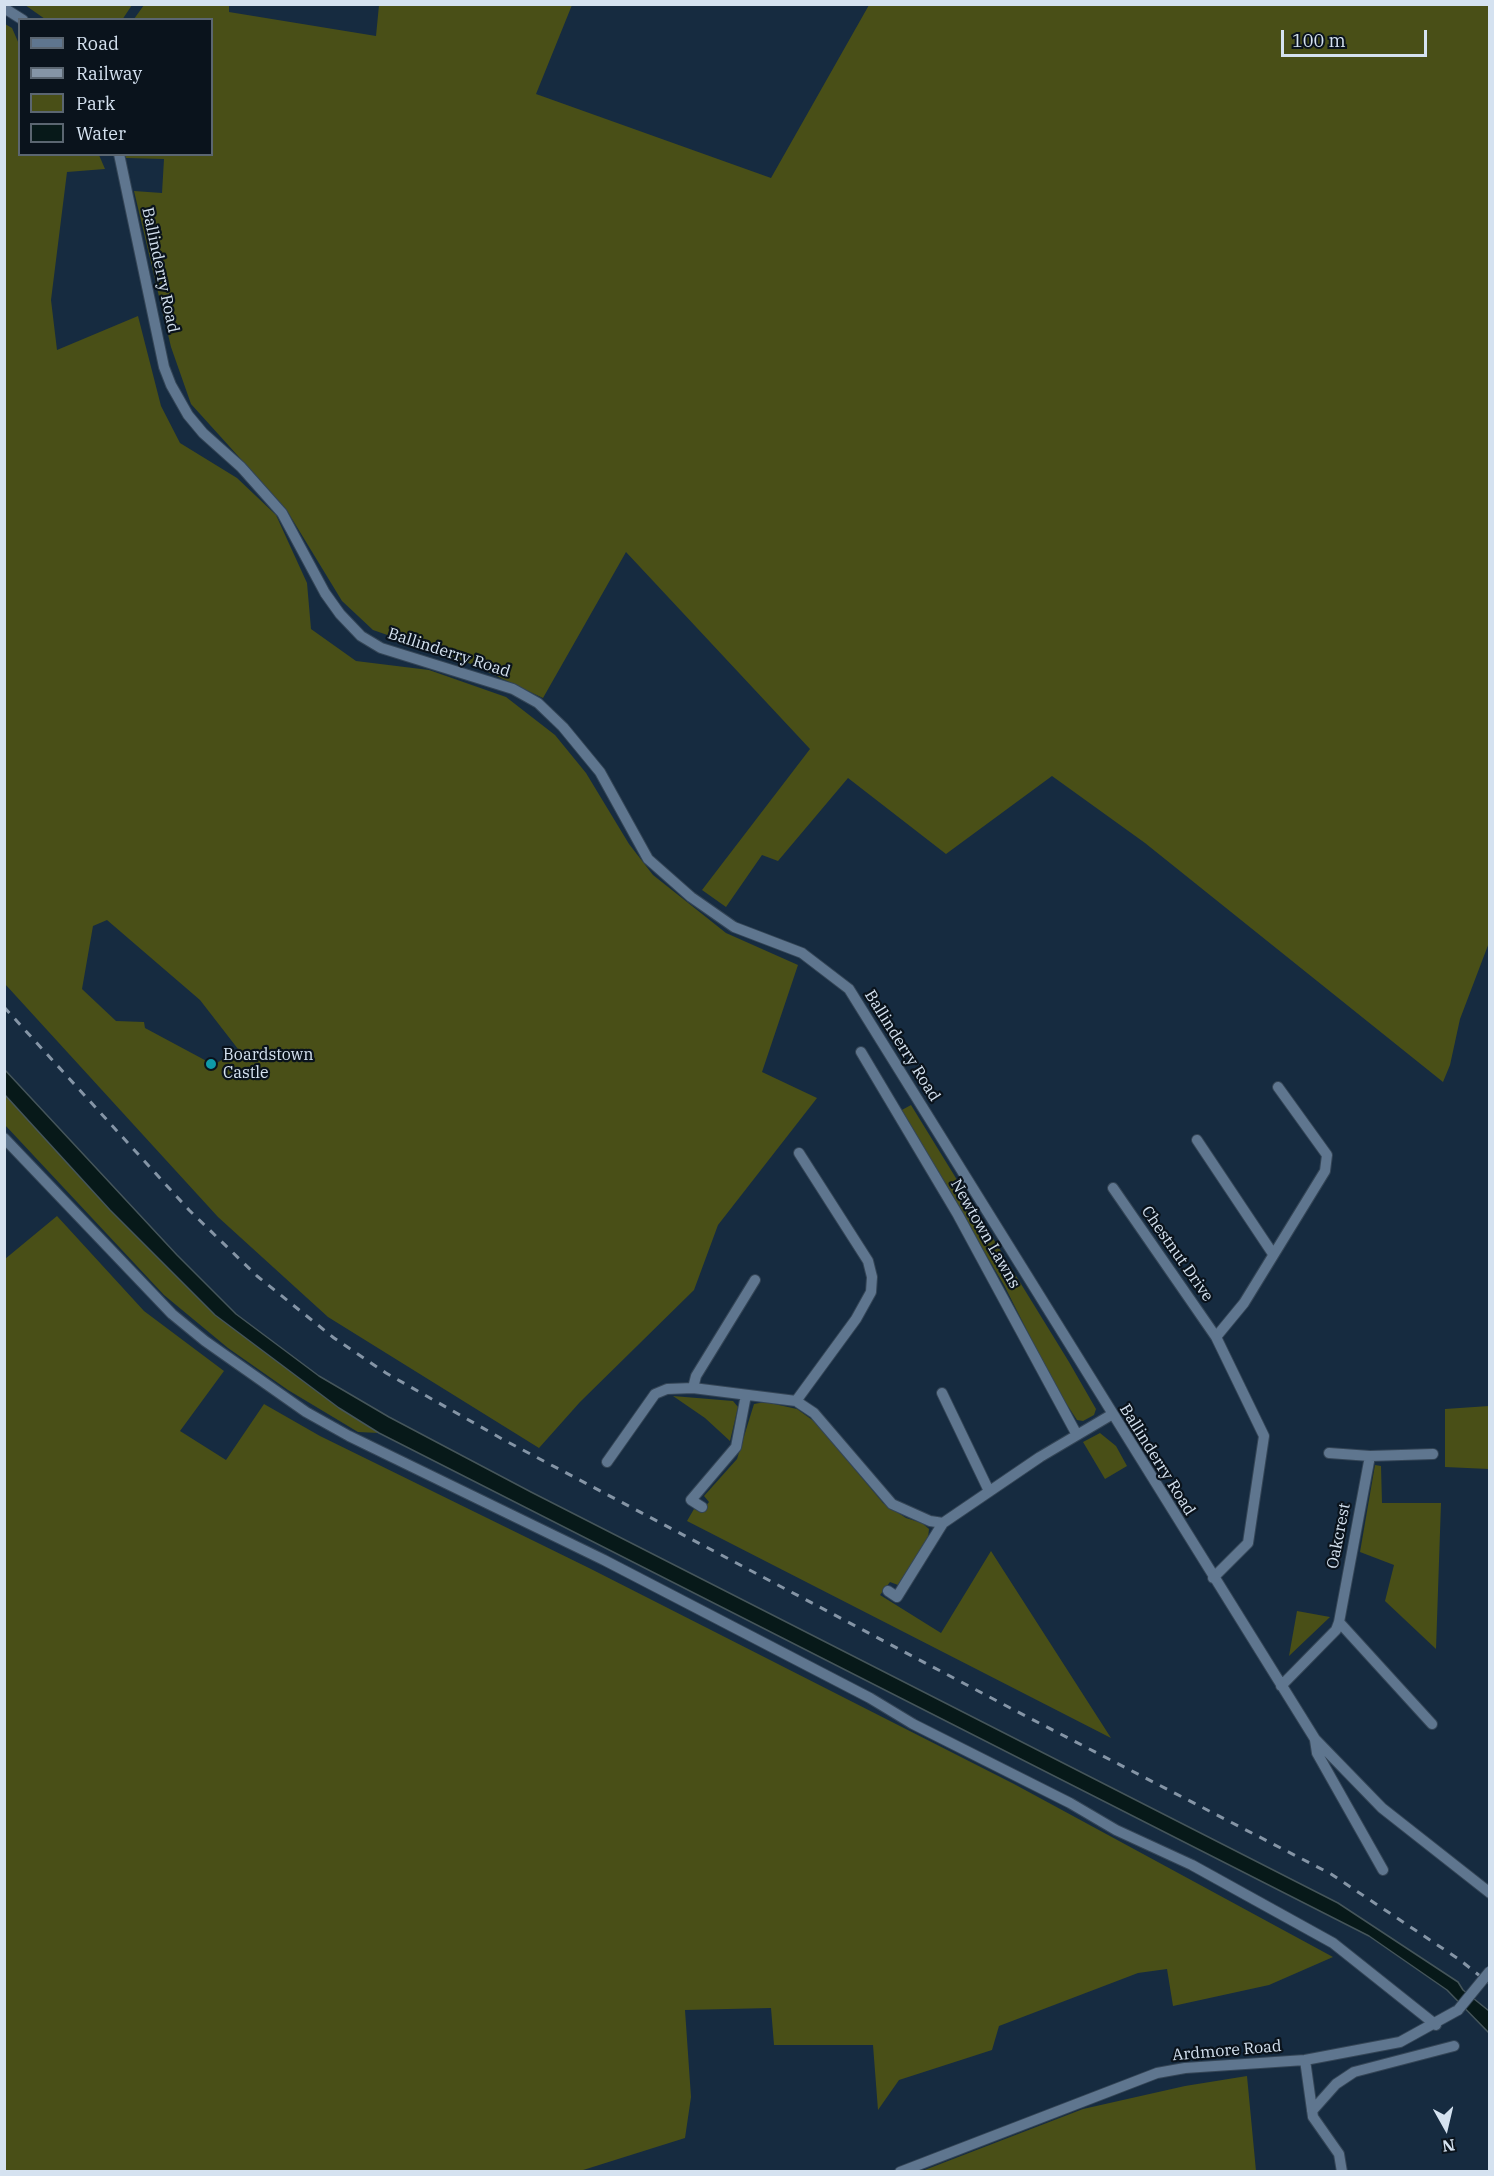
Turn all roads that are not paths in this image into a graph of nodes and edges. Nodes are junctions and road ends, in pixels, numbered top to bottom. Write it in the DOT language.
graph roads {
  1 [pos="4,8"];
  2 [pos="20,18"];
  3 [pos="119,156"];
  4 [pos="861,1052"];
  5 [pos="1278,1087"];
  6 [pos="4,1138"];
  7 [pos="1197,1140"];
  8 [pos="799,1153"];
  9 [pos="1113,1188"];
  10 [pos="1274,1254"];
  11 [pos="755,1280"];
  12 [pos="1216,1336"];
  13 [pos="693,1388"];
  14 [pos="942,1393"];
  15 [pos="746,1395"];
  16 [pos="796,1401"];
  17 [pos="1111,1415"];
  18 [pos="1077,1435"];
  19 [pos="1329,1453"];
  20 [pos="1433,1454"];
  21 [pos="1370,1456"];
  22 [pos="607,1462"];
  23 [pos="989,1491"];
  24 [pos="702,1507"];
  25 [pos="943,1522"];
  26 [pos="1213,1578"];
  27 [pos="888,1591"];
  28 [pos="1339,1622"];
  29 [pos="1281,1686"];
  30 [pos="1432,1724"];
  31 [pos="1315,1739"];
  32 [pos="1383,1870"];
  33 [pos="1490,1893"];
  34 [pos="1490,1971"];
  35 [pos="1436,2025"];
  36 [pos="1454,2046"];
  37 [pos="1305,2060"];
  38 [pos="1312,2111"];
  39 [pos="900,2172"];
  40 [pos="1342,2172"];
  1 -- 2 [label="street"];
  3 -- 17 [label="street, Ballinderry Road"];
  4 -- 18 [label="street, Newtown Lawns"];
  5 -- 10 [label="street"];
  6 -- 35 [label="street"];
  7 -- 10 [label="street"];
  8 -- 16 [label="street"];
  9 -- 12 [label="street, Chestnut Drive"];
  10 -- 12 [label="street"];
  11 -- 13 [label="street"];
  12 -- 26 [label="street, Chestnut Drive"];
  13 -- 15 [label="street"];
  13 -- 22 [label="street"];
  14 -- 23 [label="street"];
  15 -- 16 [label="street"];
  15 -- 24 [label="street"];
  16 -- 25 [label="street"];
  17 -- 18 [label="street"];
  17 -- 26 [label="street, Ballinderry Road"];
  18 -- 23 [label="street"];
  19 -- 21 [label="street"];
  20 -- 21 [label="street"];
  21 -- 28 [label="street, Oakcrest"];
  23 -- 25 [label="street"];
  25 -- 27 [label="street"];
  26 -- 29 [label="street, Ballinderry Road"];
  28 -- 29 [label="street, Oakcrest"];
  28 -- 30 [label="street"];
  29 -- 31 [label="street, Ballinderry Road"];
  31 -- 32 [label="street"];
  31 -- 33 [label="street, Ballinderry Road"];
  34 -- 35 [label="street, Ardmore Road, bridge"];
  35 -- 37 [label="street, Ardmore Road"];
  36 -- 38 [label="street"];
  37 -- 38 [label="street"];
  37 -- 39 [label="street, Ardmore Road"];
  38 -- 40 [label="street"];
}
